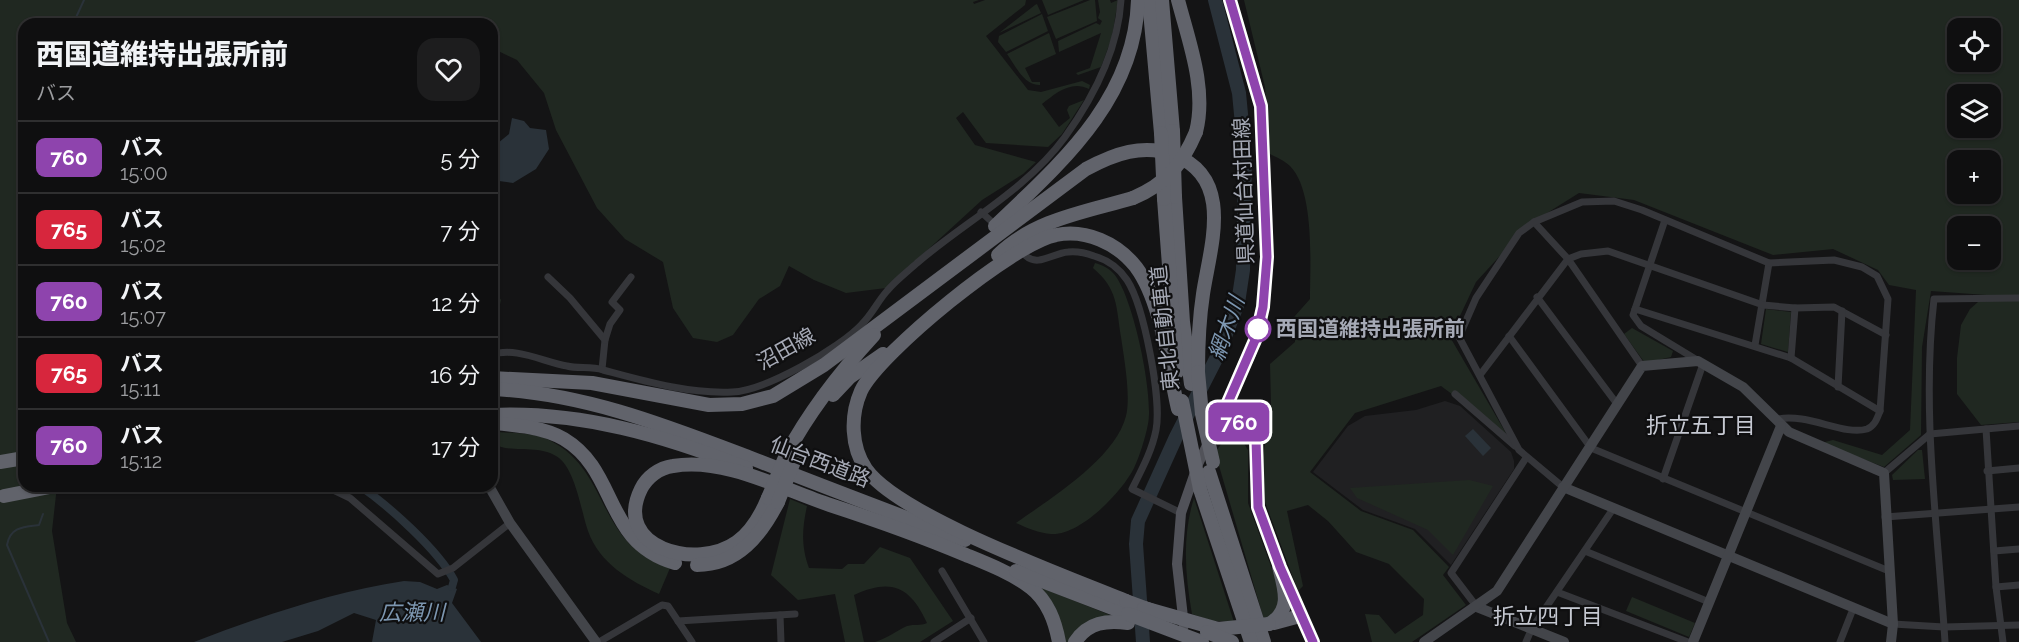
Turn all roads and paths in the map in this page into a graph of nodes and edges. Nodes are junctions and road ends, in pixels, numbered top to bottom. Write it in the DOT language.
graph roads {
  1 [pos="1121,0"];
  2 [pos="1138,0"];
  3 [pos="1149,0"];
  4 [pos="1162,0"];
  5 [pos="1178,0"];
  6 [pos="1230,0"];
  7 [pos="1167,132"];
  8 [pos="1170,198"];
  9 [pos="981,212"];
  10 [pos="1665,220"];
  11 [pos="991,221"];
  12 [pos="1534,222"];
  13 [pos="1026,256"];
  14 [pos="1568,259"];
  15 [pos="1769,263"];
  16 [pos="955,265"];
  17 [pos="1649,265"];
  18 [pos="548,277"];
  19 [pos="631,277"];
  20 [pos="971,286"];
  21 [pos="1537,297"];
  22 [pos="2019,298"];
  23 [pos="1763,305"];
  24 [pos="1795,308"];
  25 [pos="1635,309"];
  26 [pos="1842,311"];
  27 [pos="896,312"];
  28 [pos="912,334"];
  29 [pos="1886,335"];
  30 [pos="1509,336"];
  31 [pos="605,340"];
  32 [pos="1755,345"];
  33 [pos="498,353"];
  34 [pos="1791,358"];
  35 [pos="1700,362"];
  36 [pos="1642,366"];
  37 [pos="602,369"];
  38 [pos="1480,375"];
  39 [pos="498,378"];
  40 [pos="1194,378"];
  41 [pos="1838,387"];
  42 [pos="498,390"];
  43 [pos="1455,394"];
  44 [pos="1617,404"];
  45 [pos="1180,405"];
  46 [pos="1880,411"];
  47 [pos="1223,414"];
  48 [pos="498,415"];
  49 [pos="1780,422"];
  50 [pos="498,424"];
  51 [pos="2019,426"];
  52 [pos="1986,429"];
  53 [pos="1930,434"];
  54 [pos="1591,448"];
  55 [pos="1520,450"];
  56 [pos="791,457"];
  57 [pos="1526,458"];
  58 [pos="18,459"];
  59 [pos="0,462"];
  60 [pos="2019,468"];
  61 [pos="1988,471"];
  62 [pos="1884,473"];
  63 [pos="1663,479"];
  64 [pos="1563,487"];
  65 [pos="24,492"];
  66 [pos="338,492"];
  67 [pos="492,492"];
  68 [pos="4,496"];
  69 [pos="773,500"];
  70 [pos="2019,507"];
  71 [pos="1613,509"];
  72 [pos="1990,510"];
  73 [pos="1181,513"];
  74 [pos="1747,514"];
  75 [pos="1936,514"];
  76 [pos="1885,517"];
  77 [pos="510,523"];
  78 [pos="904,528"];
  79 [pos="2019,549"];
  80 [pos="1585,551"];
  81 [pos="1994,551"];
  82 [pos="1729,557"];
  83 [pos="1280,567"];
  84 [pos="942,571"];
  85 [pos="1889,571"];
  86 [pos="2019,585"];
  87 [pos="1996,587"];
  88 [pos="1557,592"];
  89 [pos="1709,602"];
  90 [pos="1477,607"];
  91 [pos="1144,608"];
  92 [pos="1852,609"];
  93 [pos="1128,613"];
  94 [pos="795,614"];
  95 [pos="780,615"];
  96 [pos="1300,616"];
  97 [pos="971,618"];
  98 [pos="678,621"];
  99 [pos="1269,624"];
  100 [pos="1893,624"];
  101 [pos="2002,625"];
  102 [pos="2019,625"];
  103 [pos="1944,627"];
  104 [pos="1532,628"];
  105 [pos="597,642"];
  106 [pos="692,642"];
  107 [pos="781,642"];
  108 [pos="934,642"];
  109 [pos="984,642"];
  110 [pos="1059,642"];
  111 [pos="1075,642"];
  112 [pos="1186,642"];
  113 [pos="1192,642"];
  114 [pos="1202,642"];
  115 [pos="1232,642"];
  116 [pos="1251,642"];
  117 [pos="1264,642"];
  118 [pos="1313,642"];
  119 [pos="1424,642"];
  120 [pos="1526,642"];
  121 [pos="1564,642"];
  122 [pos="1688,642"];
  123 [pos="1693,642"];
  124 [pos="1840,642"];
  125 [pos="1891,642"];
  126 [pos="1945,642"];
  127 [pos="2003,642"];
  1 -- 9 [label="street, 沼田線"];
  2 -- 16 [label="highway"];
  3 -- 7 [label="highway, 東北自動車道"];
  4 -- 7 [label="highway, 東北自動車道"];
  5 -- 20 [label="highway, bridge"];
  6 -- 47 [label="main road, 県道仙台村田線"];
  7 -- 8 [label="highway, 東北自動車道, bridge"];
  8 -- 40 [label="highway, 東北自動車道"];
  8 -- 45 [label="highway, 東北自動車道"];
  9 -- 11 [label="street"];
  9 -- 37 [label="street, 沼田線"];
  10 -- 12 [label="street"];
  10 -- 15 [label="street"];
  10 -- 17 [label="street"];
  12 -- 14 [label="street"];
  12 -- 38 [label="street"];
  13 -- 73 [label="street"];
  14 -- 17 [label="street"];
  14 -- 21 [label="street"];
  14 -- 36 [label="street"];
  15 -- 23 [label="street"];
  15 -- 29 [label="street"];
  16 -- 27 [label="highway"];
  16 -- 40 [label="highway"];
  17 -- 23 [label="street"];
  17 -- 25 [label="street"];
  18 -- 31 [label="street"];
  19 -- 31 [label="street"];
  20 -- 28 [label="highway"];
  20 -- 45 [label="highway"];
  21 -- 30 [label="street"];
  21 -- 44 [label="street"];
  22 -- 53 [label="street"];
  23 -- 24 [label="street"];
  23 -- 32 [label="street"];
  24 -- 26 [label="street"];
  24 -- 34 [label="street"];
  25 -- 32 [label="street"];
  25 -- 35 [label="street"];
  26 -- 29 [label="street"];
  26 -- 41 [label="street"];
  27 -- 39 [label="highway"];
  27 -- 56 [label="highway"];
  28 -- 56 [label="highway"];
  28 -- 93 [label="highway"];
  29 -- 46 [label="street"];
  30 -- 38 [label="street"];
  30 -- 54 [label="street"];
  31 -- 37 [label="street"];
  32 -- 34 [label="street"];
  33 -- 37 [label="street, 沼田線"];
  34 -- 41 [label="street"];
  35 -- 36 [label="street"];
  35 -- 49 [label="street"];
  35 -- 63 [label="street"];
  36 -- 44 [label="street"];
  38 -- 55 [label="street"];
  40 -- 117 [label="highway, bridge"];
  41 -- 46 [label="street"];
  42 -- 93 [label="highway, 仙台西道路"];
  43 -- 55 [label="street"];
  44 -- 54 [label="street"];
  45 -- 116 [label="highway, bridge"];
  46 -- 49 [label="street"];
  47 -- 73 [label="main road, 県道仙台村田線"];
  47 -- 83 [label="main road"];
  48 -- 78 [label="highway, 仙台西道路"];
  49 -- 62 [label="street"];
  49 -- 74 [label="street"];
  50 -- 69 [label="highway"];
  51 -- 52 [label="street"];
  52 -- 53 [label="street"];
  52 -- 61 [label="street"];
  53 -- 62 [label="street"];
  53 -- 75 [label="street"];
  54 -- 63 [label="street"];
  54 -- 64 [label="street"];
  55 -- 57 [label="street"];
  56 -- 69 [label="highway, bridge"];
  57 -- 64 [label="street"];
  57 -- 90 [label="street"];
  58 -- 59 [label="highway"];
  60 -- 61 [label="street"];
  61 -- 72 [label="street"];
  62 -- 76 [label="street"];
  63 -- 74 [label="street"];
  64 -- 71 [label="street"];
  64 -- 90 [label="street"];
  65 -- 68 [label="highway"];
  66 -- 77 [label="street"];
  67 -- 77 [label="street"];
  69 -- 78 [label="highway"];
  70 -- 72 [label="street"];
  71 -- 80 [label="street"];
  71 -- 82 [label="street"];
  72 -- 75 [label="street"];
  72 -- 81 [label="street"];
  73 -- 112 [label="main road, 県道仙台村田線"];
  74 -- 82 [label="street"];
  74 -- 85 [label="street"];
  75 -- 76 [label="street"];
  75 -- 103 [label="street"];
  76 -- 85 [label="street"];
  77 -- 105 [label="street"];
  78 -- 93 [label="highway, 仙台西道路"];
  78 -- 110 [label="highway"];
  79 -- 81 [label="street"];
  80 -- 88 [label="street"];
  80 -- 89 [label="street"];
  81 -- 87 [label="street"];
  82 -- 89 [label="street"];
  82 -- 92 [label="street"];
  83 -- 96 [label="main road"];
  83 -- 99 [label="highway"];
  84 -- 97 [label="street"];
  85 -- 100 [label="street"];
  86 -- 87 [label="street"];
  87 -- 101 [label="street"];
  88 -- 104 [label="street"];
  88 -- 122 [label="street"];
  89 -- 123 [label="street"];
  90 -- 104 [label="street"];
  90 -- 119 [label="street"];
  91 -- 93 [label="highway, bridge"];
  91 -- 99 [label="highway, bridge"];
  91 -- 115 [label="highway, bridge"];
  92 -- 100 [label="street"];
  92 -- 124 [label="street"];
  93 -- 111 [label="highway"];
  93 -- 113 [label="highway"];
  93 -- 114 [label="highway, bridge"];
  94 -- 95 [label="street"];
  95 -- 98 [label="street"];
  95 -- 107 [label="street"];
  96 -- 99 [label="highway"];
  96 -- 118 [label="main road"];
  97 -- 108 [label="street"];
  97 -- 109 [label="street"];
  98 -- 105 [label="street"];
  98 -- 106 [label="street"];
  100 -- 103 [label="street"];
  100 -- 125 [label="street"];
  101 -- 102 [label="street"];
  101 -- 103 [label="street"];
  101 -- 127 [label="street"];
  103 -- 126 [label="street"];
  104 -- 120 [label="street"];
  104 -- 121 [label="street"];
}
